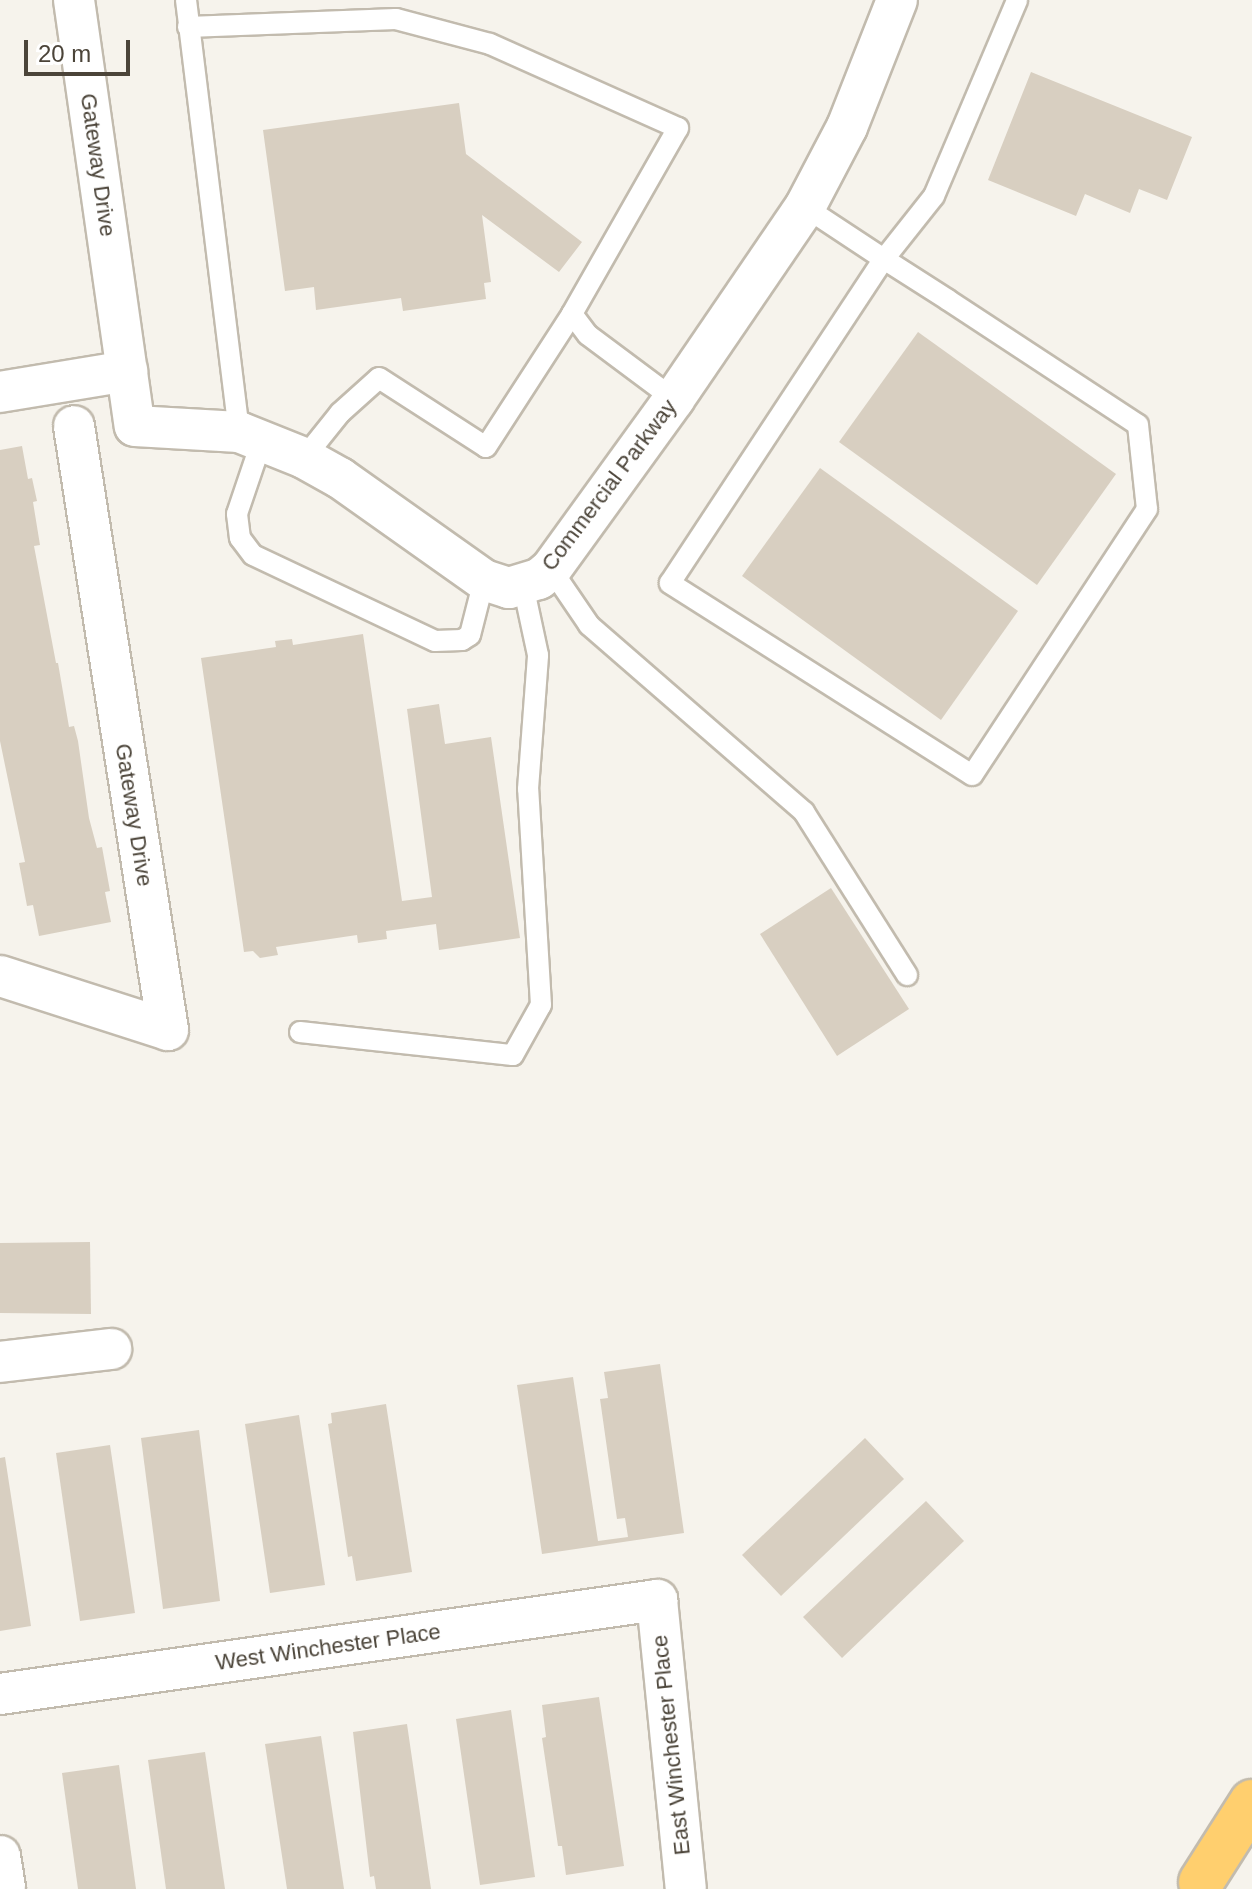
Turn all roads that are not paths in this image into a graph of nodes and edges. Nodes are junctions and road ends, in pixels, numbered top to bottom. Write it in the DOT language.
graph roads {
  1 [pos="74,0"];
  2 [pos="186,0"];
  3 [pos="897,0"];
  4 [pos="1017,0"];
  5 [pos="188,27"];
  6 [pos="805,207"];
  7 [pos="884,259"];
  8 [pos="572,314"];
  9 [pos="127,371"];
  10 [pos="0,392"];
  11 [pos="674,399"];
  12 [pos="74,426"];
  13 [pos="135,426"];
  14 [pos="251,436"];
  15 [pos="304,458"];
  16 [pos="537,577"];
  17 [pos="484,580"];
  18 [pos="907,975"];
  19 [pos="0,976"];
  20 [pos="300,1032"];
  21 [pos="111,1349"];
  22 [pos="0,1362"];
  23 [pos="657,1600"];
  24 [pos="0,1694"];
  25 [pos="1252,1802"];
  26 [pos="1252,1824"];
  27 [pos="0,1856"];
  28 [pos="1197,1886"];
  29 [pos="5,1889"];
  30 [pos="686,1889"];
  1 -- 9 [label="street, Gateway Drive"];
  2 -- 5 [label="lane"];
  3 -- 6 [label="street, Commercial Parkway"];
  4 -- 7 [label="lane"];
  5 -- 8 [label="lane"];
  5 -- 14 [label="lane"];
  6 -- 7 [label="lane"];
  6 -- 11 [label="street, Commercial Parkway"];
  7 -- 7 [label="lane"];
  8 -- 11 [label="lane"];
  8 -- 15 [label="lane"];
  9 -- 10 [label="street"];
  9 -- 13 [label="street, Gateway Drive"];
  11 -- 16 [label="street, Commercial Parkway"];
  12 -- 19 [label="street, Gateway Drive"];
  13 -- 14 [label="street, Commercial Parkway"];
  14 -- 15 [label="street, Commercial Parkway"];
  14 -- 17 [label="lane"];
  15 -- 17 [label="street, Commercial Parkway"];
  16 -- 17 [label="street, Commercial Parkway"];
  16 -- 18 [label="lane"];
  16 -- 20 [label="lane"];
  21 -- 22 [label="street"];
  23 -- 24 [label="street, West Winchester Place"];
  23 -- 30 [label="street, East Winchester Place"];
  25 -- 28 [label="highway"];
  26 -- 28 [label="highway"];
  27 -- 29 [label="street"];
}
